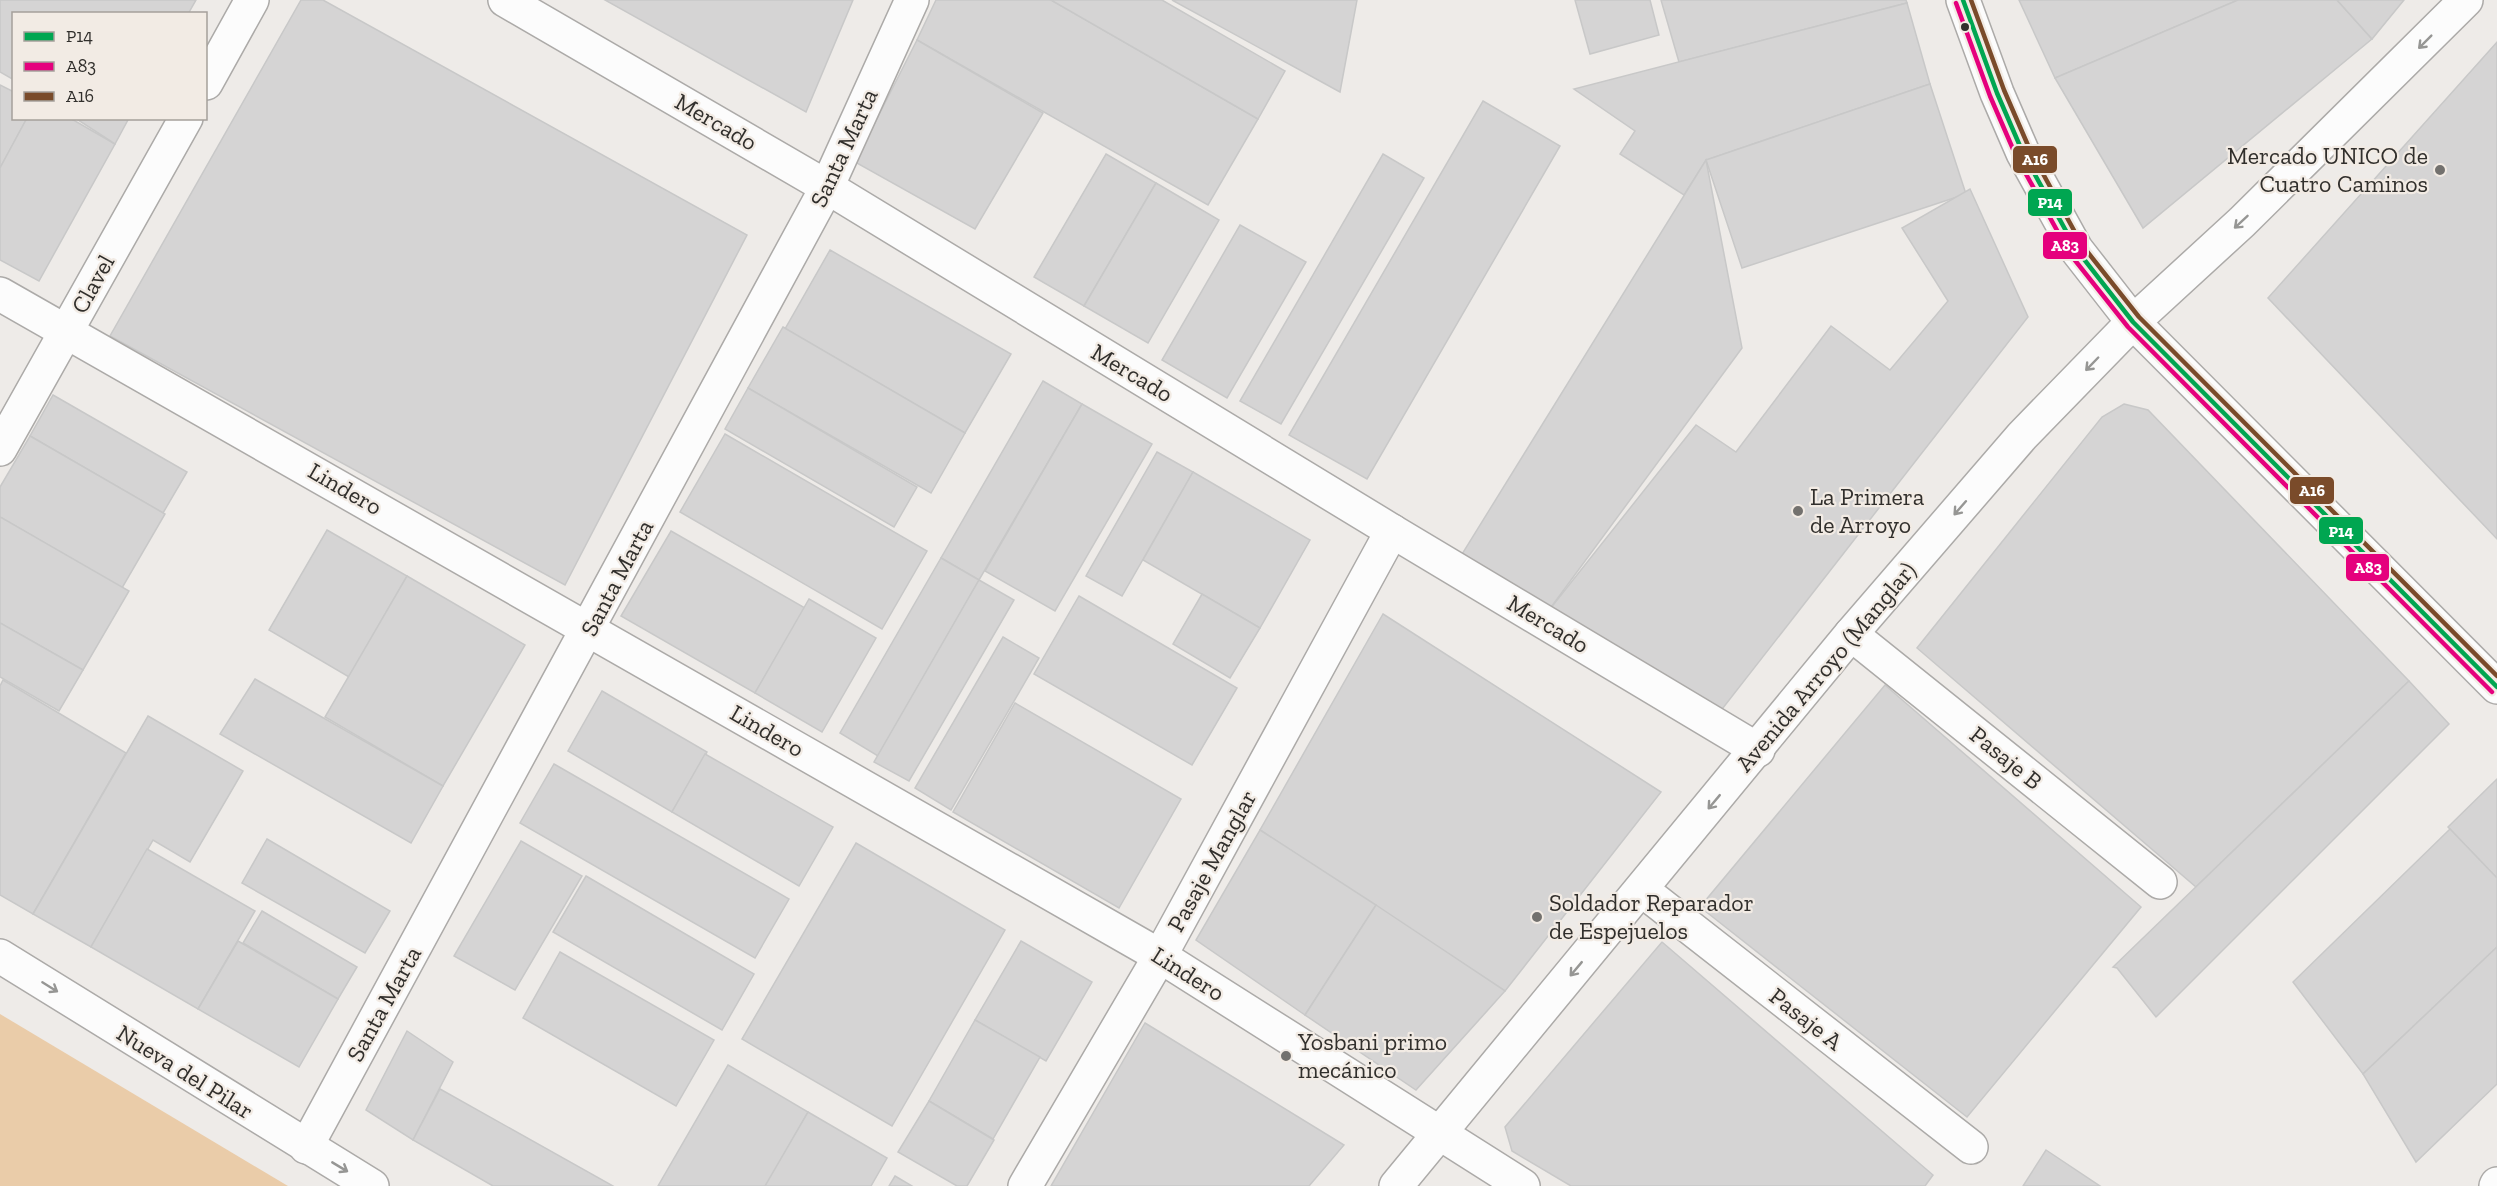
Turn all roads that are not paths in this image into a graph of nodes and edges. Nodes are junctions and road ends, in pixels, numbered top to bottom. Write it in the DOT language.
graph roads {
  1 [pos="252,0"];
  2 [pos="505,0"];
  3 [pos="912,0"];
  4 [pos="1964,0"];
  5 [pos="2466,0"];
  6 [pos="207,81"];
  7 [pos="185,120"];
  8 [pos="827,187"];
  9 [pos="0,294"];
  10 [pos="2133,322"];
  11 [pos="67,330"];
  12 [pos="0,449"];
  13 [pos="1392,531"];
  14 [pos="590,628"];
  15 [pos="1851,634"];
  16 [pos="2497,687"];
  17 [pos="1758,750"];
  18 [pos="2160,882"];
  19 [pos="1642,890"];
  20 [pos="0,956"];
  21 [pos="1160,956"];
  22 [pos="1440,1134"];
  23 [pos="306,1147"];
  24 [pos="1971,1147"];
  25 [pos="372,1186"];
  26 [pos="1025,1186"];
  27 [pos="1396,1186"];
  28 [pos="1523,1186"];
  1 -- 6 [label="street"];
  2 -- 8 [label="street, Mercado"];
  3 -- 8 [label="street, Santa Marta"];
  4 -- 10 [label="street"];
  5 -- 10 [label="street, Avenida Arroyo (Manglar), one-way"];
  7 -- 11 [label="street, Clavel"];
  8 -- 13 [label="street, Mercado"];
  8 -- 14 [label="street, Santa Marta"];
  9 -- 11 [label="street, Lindero"];
  10 -- 15 [label="street, Avenida Arroyo (Manglar), one-way"];
  10 -- 16 [label="street"];
  11 -- 12 [label="street, Clavel"];
  11 -- 14 [label="street, Lindero"];
  13 -- 17 [label="street, Mercado"];
  13 -- 21 [label="street, Pasaje Manglar"];
  14 -- 21 [label="street, Lindero"];
  14 -- 23 [label="street, Santa Marta"];
  15 -- 17 [label="street, Avenida Arroyo (Manglar)"];
  15 -- 18 [label="street, Pasaje B"];
  17 -- 19 [label="street, Avenida Arroyo (Manglar), one-way"];
  19 -- 22 [label="street, Avenida Arroyo (Manglar), one-way"];
  19 -- 24 [label="street, Pasaje A"];
  20 -- 23 [label="street, Nueva del Pilar, one-way"];
  21 -- 22 [label="street, Lindero"];
  21 -- 26 [label="street, Pasaje Manglar"];
  22 -- 27 [label="street, Avenida Arroyo (Manglar)"];
  22 -- 28 [label="street, Lindero"];
  23 -- 25 [label="street, Nueva del Pilar, one-way"];
}
